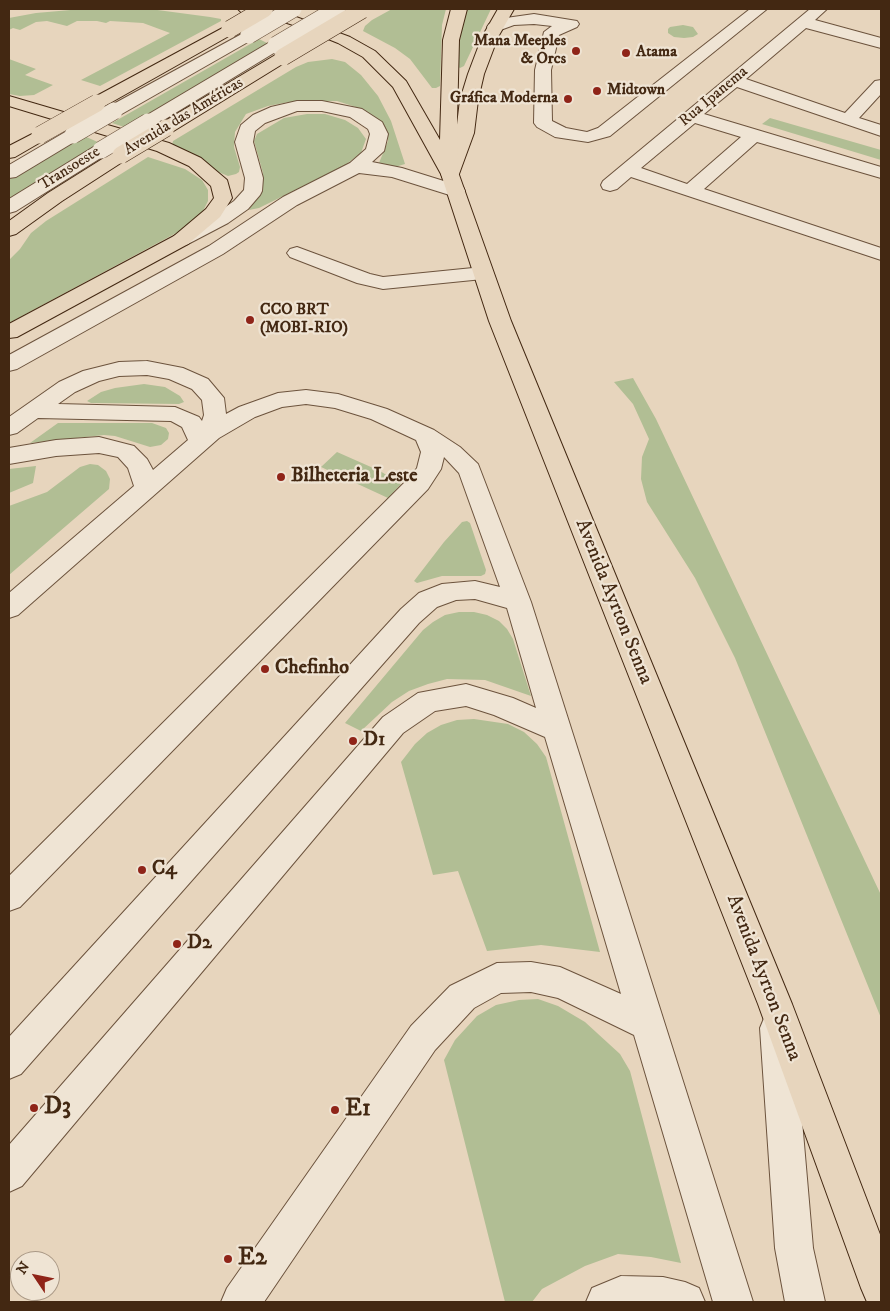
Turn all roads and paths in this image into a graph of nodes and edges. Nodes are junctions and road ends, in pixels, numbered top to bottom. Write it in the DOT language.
graph roads {
  1 [pos="246,9"];
  2 [pos="264,9"];
  3 [pos="293,9"];
  4 [pos="337,9"];
  5 [pos="362,9"];
  6 [pos="459,9"];
  7 [pos="506,9"];
  8 [pos="535,9"];
  9 [pos="759,9"];
  10 [pos="819,9"];
  11 [pos="573,15"];
  12 [pos="803,22"];
  13 [pos="495,27"];
  14 [pos="881,43"];
  15 [pos="280,51"];
  16 [pos="734,80"];
  17 [pos="881,86"];
  18 [pos="9,101"];
  19 [pos="691,116"];
  20 [pos="847,120"];
  21 [pos="881,131"];
  22 [pos="754,135"];
  23 [pos="9,153"];
  24 [pos="356,167"];
  25 [pos="628,170"];
  26 [pos="9,173"];
  27 [pos="881,173"];
  28 [pos="453,183"];
  29 [pos="610,185"];
  30 [pos="690,191"];
  31 [pos="9,207"];
  32 [pos="9,230"];
  33 [pos="181,240"];
  34 [pos="297,253"];
  35 [pos="881,254"];
  36 [pos="483,273"];
  37 [pos="9,332"];
  38 [pos="9,364"];
  39 [pos="31,411"];
  40 [pos="9,428"];
  41 [pos="426,436"];
  42 [pos="206,438"];
  43 [pos="9,456"];
  44 [pos="147,490"];
  45 [pos="518,602"];
  46 [pos="9,608"];
  47 [pos="558,730"];
  48 [pos="9,897"];
  49 [pos="775,1004"];
  50 [pos="649,1025"];
  51 [pos="9,1062"];
  52 [pos="9,1173"];
  53 [pos="881,1288"];
  54 [pos="241,1302"];
  55 [pos="606,1302"];
  56 [pos="685,1302"];
  57 [pos="733,1302"];
  58 [pos="805,1302"];
  1 -- 28 [label="main road, Avenida Ayrton Senna"];
  2 -- 23 [label="main road, bridge"];
  3 -- 26 [label="street, Transoeste, bridge"];
  4 -- 15 [label="street, Transoeste, bridge"];
  5 -- 15 [label="main road, Avenida das Américas, bridge"];
  6 -- 28 [label="main road"];
  7 -- 13 [label="main road"];
  8 -- 11 [label="street"];
  9 -- 11 [label="street"];
  10 -- 12 [label="street, Rua Ipanema"];
  11 -- 13 [label="street"];
  12 -- 14 [label="street"];
  12 -- 16 [label="street, Rua Ipanema"];
  13 -- 28 [label="main road"];
  15 -- 31 [label="street, Transoeste, bridge"];
  15 -- 32 [label="main road, Avenida das Américas, bridge"];
  16 -- 19 [label="street, Rua Ipanema"];
  16 -- 20 [label="street"];
  17 -- 20 [label="street"];
  18 -- 33 [label="main road"];
  19 -- 22 [label="street"];
  19 -- 25 [label="street, Rua Ipanema"];
  20 -- 21 [label="street"];
  22 -- 27 [label="street"];
  22 -- 30 [label="street"];
  24 -- 28 [label="street"];
  24 -- 33 [label="street"];
  24 -- 38 [label="street"];
  25 -- 29 [label="street, Rua Ipanema"];
  25 -- 30 [label="street"];
  28 -- 36 [label="main road, Avenida Ayrton Senna"];
  30 -- 35 [label="street"];
  33 -- 37 [label="main road"];
  34 -- 36 [label="street"];
  36 -- 49 [label="main road, Avenida Ayrton Senna"];
  39 -- 40 [label="street"];
  39 -- 42 [label="street"];
  39 -- 42 [label="street"];
  41 -- 42 [label="street"];
  41 -- 45 [label="street"];
  41 -- 48 [label="street"];
  42 -- 44 [label="street"];
  43 -- 44 [label="street"];
  44 -- 46 [label="street"];
  45 -- 47 [label="street"];
  45 -- 51 [label="street"];
  47 -- 50 [label="street"];
  47 -- 52 [label="street"];
  49 -- 53 [label="main road, Avenida Ayrton Senna"];
  49 -- 58 [label="street"];
  50 -- 54 [label="street"];
  50 -- 57 [label="street"];
  55 -- 56 [label="street"];
}
